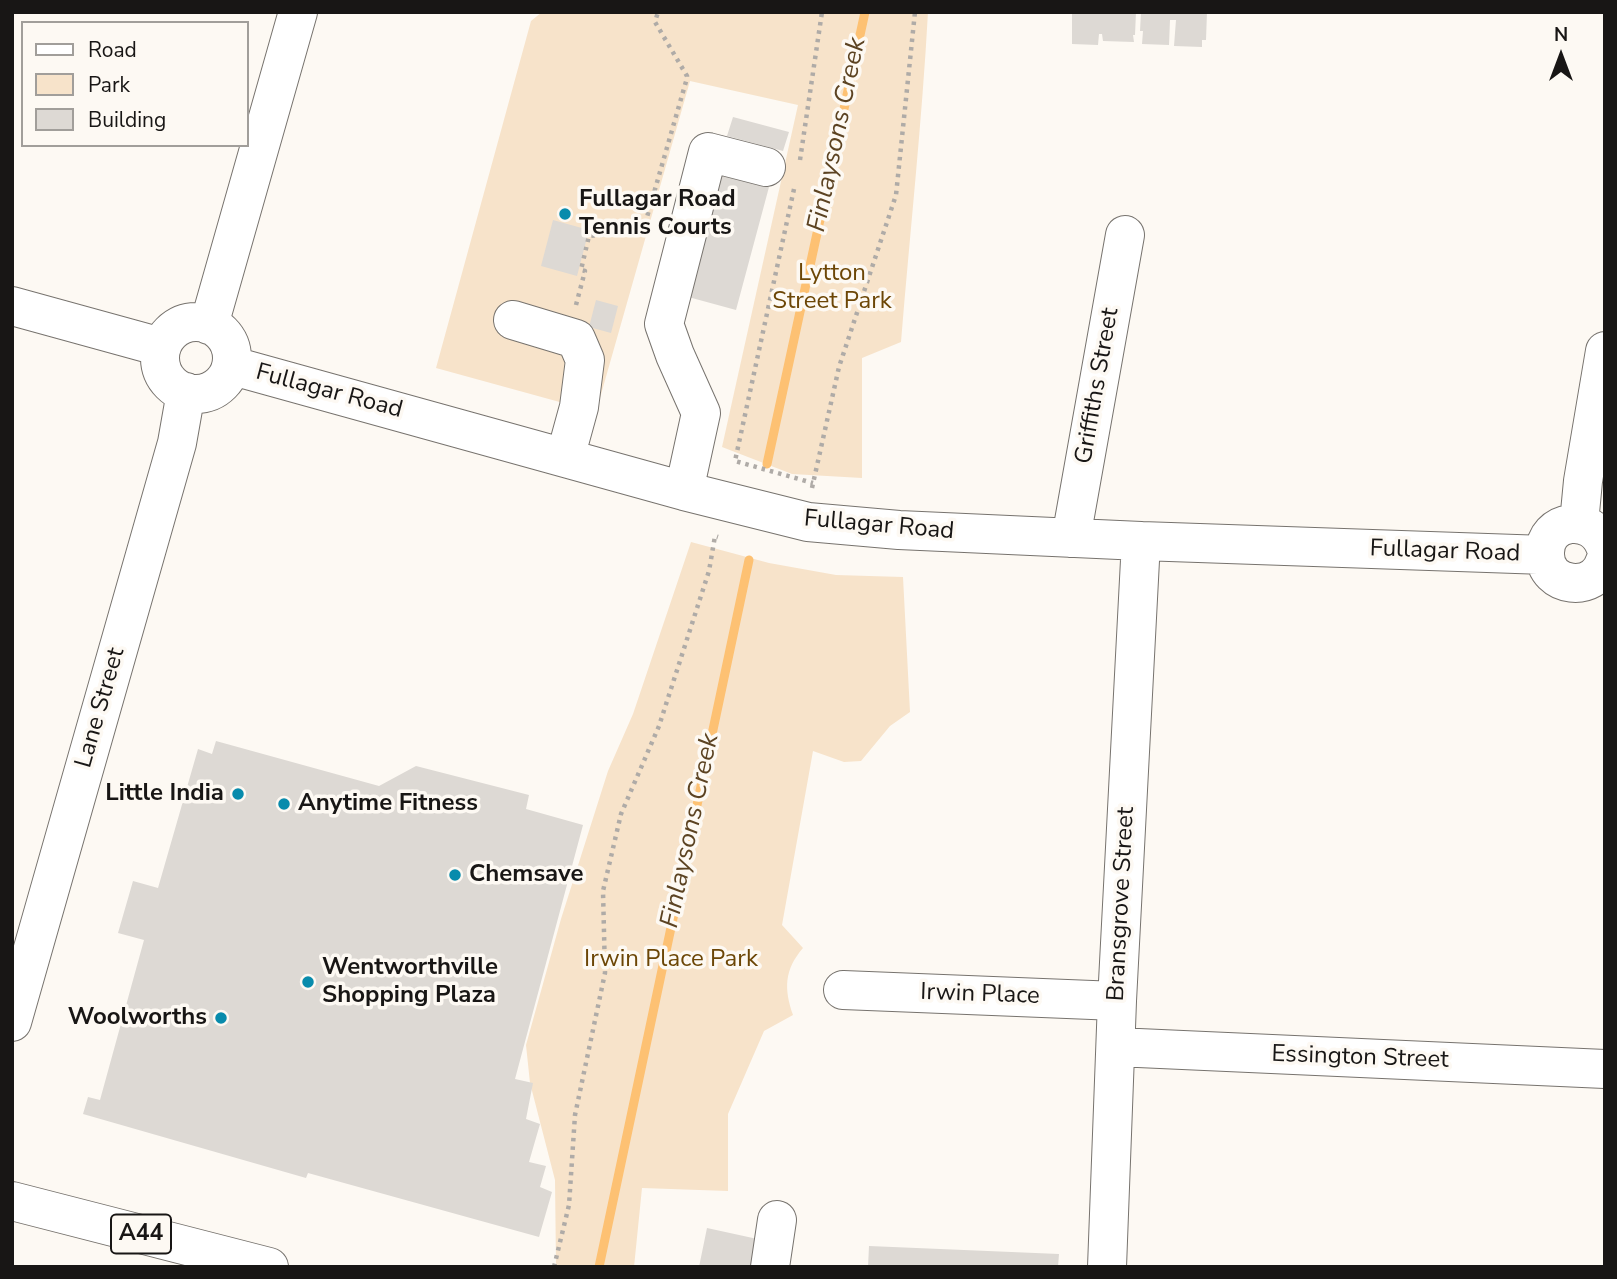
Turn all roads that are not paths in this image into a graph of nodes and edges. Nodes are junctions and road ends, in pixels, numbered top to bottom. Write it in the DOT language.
graph roads {
  1 [pos="298,12"];
  2 [pos="786,172"];
  3 [pos="1125,235"];
  4 [pos="12,306"];
  5 [pos="513,320"];
  6 [pos="209,325"];
  7 [pos="161,347"];
  8 [pos="1605,351"];
  9 [pos="233,366"];
  10 [pos="186,392"];
  11 [pos="565,458"];
  12 [pos="684,491"];
  13 [pos="1592,534"];
  14 [pos="1072,538"];
  15 [pos="1140,541"];
  16 [pos="1545,555"];
  17 [pos="1605,561"];
  18 [pos="843,990"];
  19 [pos="1116,1001"];
  20 [pos="12,1022"];
  21 [pos="1116,1047"];
  22 [pos="1605,1069"];
  23 [pos="12,1201"];
  24 [pos="777,1220"];
  25 [pos="269,1267"];
  26 [pos="770,1267"];
  27 [pos="1107,1267"];
  1 -- 6 [label="main road"];
  2 -- 12 [label="main road"];
  3 -- 14 [label="main road, Griffiths Street"];
  4 -- 7 [label="main road"];
  5 -- 11 [label="main road"];
  6 -- 7 [label="main road"];
  6 -- 9 [label="main road"];
  7 -- 10 [label="main road"];
  8 -- 13 [label="main road"];
  9 -- 10 [label="main road"];
  9 -- 11 [label="main road, Fullagar Road"];
  10 -- 20 [label="main road, Lane Street"];
  11 -- 12 [label="main road, Fullagar Road"];
  12 -- 14 [label="main road, Fullagar Road"];
  13 -- 16 [label="main road"];
  14 -- 15 [label="main road, Fullagar Road"];
  15 -- 16 [label="main road, Fullagar Road"];
  15 -- 19 [label="main road, Bransgrove Street"];
  16 -- 17 [label="main road"];
  18 -- 19 [label="main road, Irwin Place"];
  19 -- 21 [label="main road, Bransgrove Street"];
  21 -- 22 [label="main road, Essington Street"];
  21 -- 27 [label="main road, Bransgrove Street"];
  23 -- 25 [label="main road, A44"];
  24 -- 26 [label="main road"];
}
